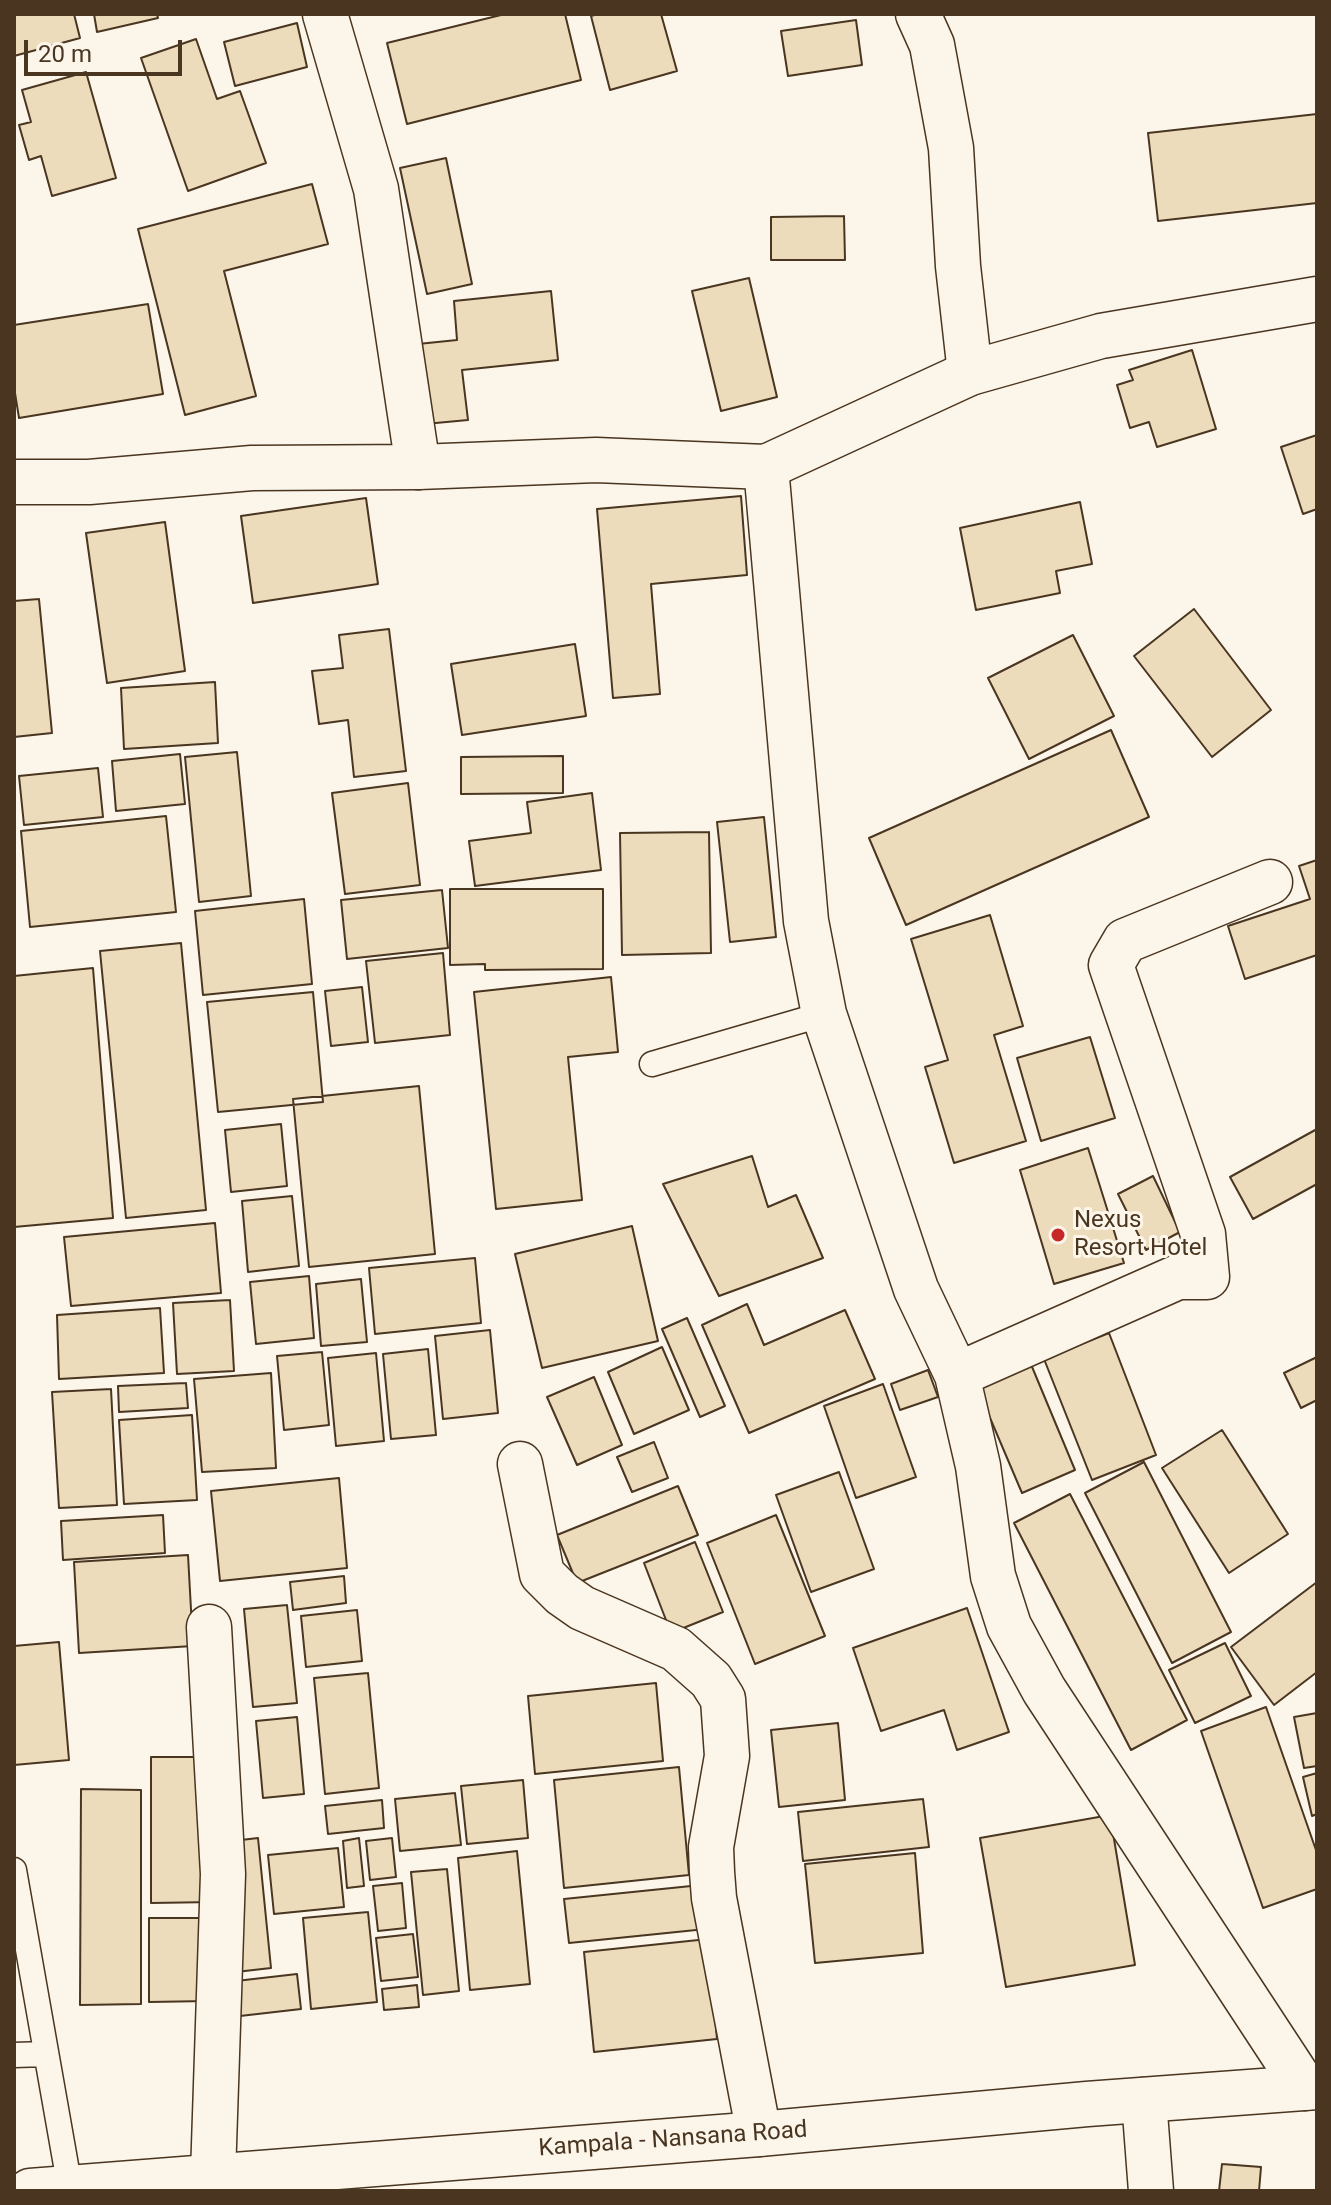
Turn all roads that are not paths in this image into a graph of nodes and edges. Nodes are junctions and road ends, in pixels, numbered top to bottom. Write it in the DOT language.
graph roads {
  1 [pos="325,14"];
  2 [pos="918,14"];
  3 [pos="1317,299"];
  4 [pos="970,373"];
  5 [pos="418,467"];
  6 [pos="766,467"];
  7 [pos="14,482"];
  8 [pos="1270,882"];
  9 [pos="824,1014"];
  10 [pos="652,1064"];
  11 [pos="957,1375"];
  12 [pos="520,1464"];
  13 [pos="209,1627"];
  14 [pos="14,1870"];
  15 [pos="46,2054"];
  16 [pos="14,2055"];
  17 [pos="1311,2087"];
  18 [pos="1144,2100"];
  19 [pos="759,2134"];
  20 [pos="213,2175"];
  21 [pos="50,2190"];
  22 [pos="1151,2191"];
  1 -- 5 [label="street"];
  2 -- 4 [label="street"];
  3 -- 4 [label="street"];
  4 -- 6 [label="street"];
  5 -- 6 [label="street"];
  5 -- 7 [label="street"];
  6 -- 9 [label="street"];
  8 -- 11 [label="street"];
  9 -- 10 [label="lane"];
  9 -- 11 [label="street"];
  11 -- 17 [label="street"];
  12 -- 19 [label="street"];
  13 -- 20 [label="street"];
  14 -- 15 [label="lane"];
  15 -- 16 [label="lane"];
  15 -- 21 [label="lane"];
  17 -- 18 [label="street, Kampala - Nansana Road"];
  18 -- 19 [label="street, Kampala - Nansana Road"];
  18 -- 22 [label="street"];
  19 -- 20 [label="street, Kampala - Nansana Road"];
  20 -- 21 [label="street, Kampala - Nansana Road"];
}
